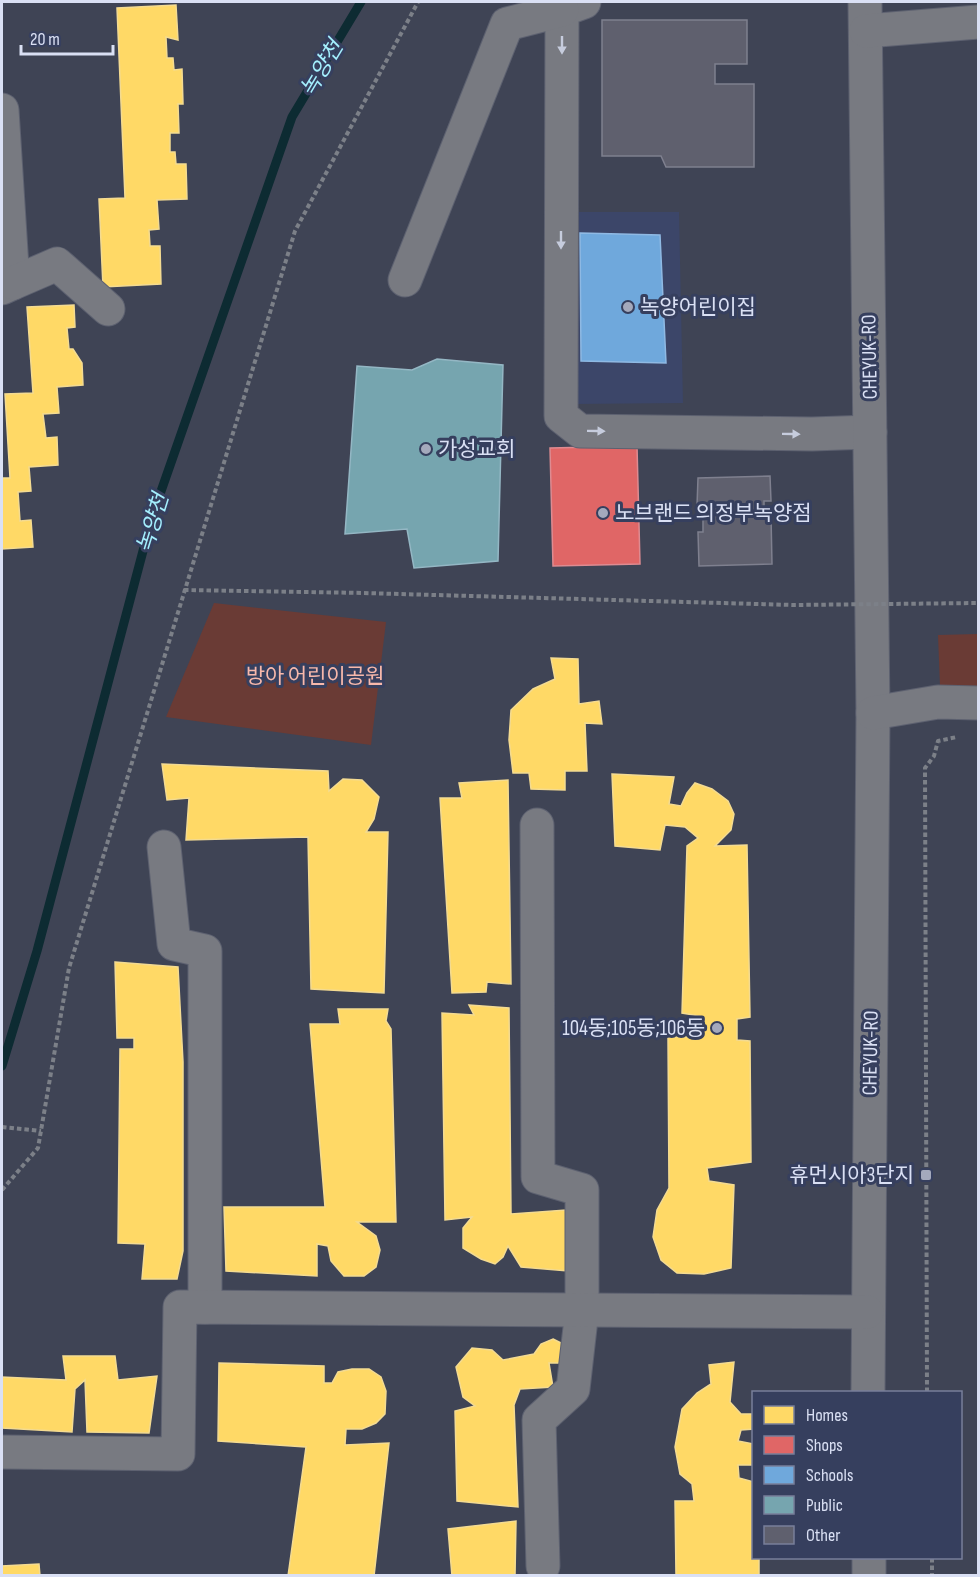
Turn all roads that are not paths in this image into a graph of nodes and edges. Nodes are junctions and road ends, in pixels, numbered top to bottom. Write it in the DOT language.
graph roads {
  1 [pos="573,6"];
  2 [pos="866,16"];
  3 [pos="978,22"];
  4 [pos="2,110"];
  5 [pos="405,280"];
  6 [pos="7,286"];
  7 [pos="108,309"];
  8 [pos="870,432"];
  9 [pos="978,703"];
  10 [pos="873,713"];
  11 [pos="537,825"];
  12 [pos="164,847"];
  13 [pos="205,1307"];
  14 [pos="582,1310"];
  15 [pos="867,1312"];
  16 [pos="868,1391"];
  17 [pos="2,1452"];
  18 [pos="869,1559"];
  19 [pos="543,1566"];
  20 [pos="869,1575"];
  1 -- 5 [label="street"];
  1 -- 8 [label="street, one-way"];
  2 -- 3 [label="street"];
  2 -- 8 [label="street, CHEYUK-RO"];
  4 -- 6 [label="street"];
  6 -- 7 [label="street"];
  8 -- 10 [label="street, CHEYUK-RO"];
  9 -- 10 [label="street"];
  10 -- 15 [label="street, CHEYUK-RO"];
  11 -- 14 [label="street"];
  12 -- 13 [label="street"];
  13 -- 14 [label="street"];
  13 -- 17 [label="street"];
  14 -- 15 [label="street"];
  14 -- 19 [label="street"];
  15 -- 16 [label="street, CHEYUK-RO"];
  18 -- 20 [label="street"];
}
